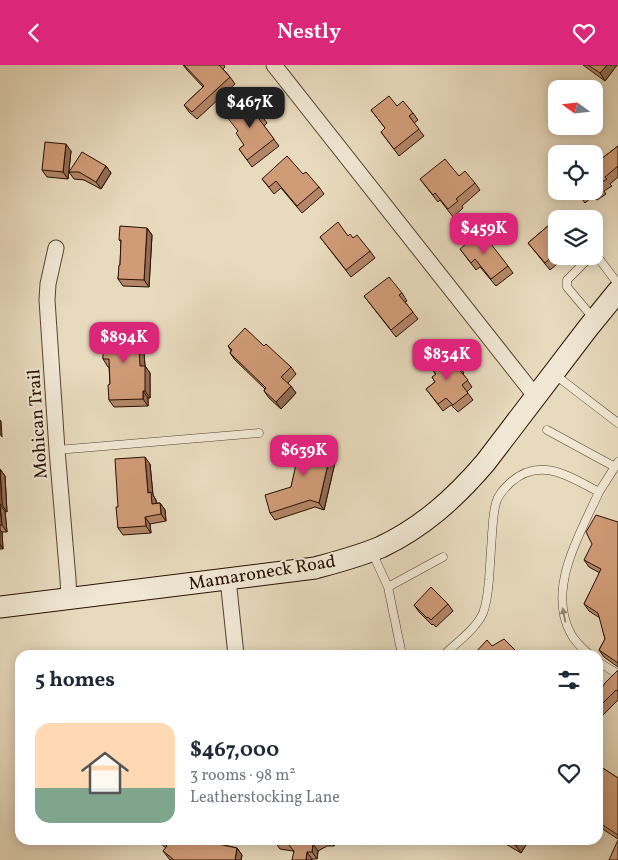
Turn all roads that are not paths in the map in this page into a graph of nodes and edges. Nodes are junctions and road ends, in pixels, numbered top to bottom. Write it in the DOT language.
graph roads {
  1 [pos="274,65"];
  2 [pos="56,248"];
  3 [pos="582,265"];
  4 [pos="602,265"];
  5 [pos="618,284"];
  6 [pos="618,291"];
  7 [pos="595,320"];
  8 [pos="554,374"];
  9 [pos="536,397"];
  10 [pos="618,423"];
  11 [pos="547,430"];
  12 [pos="259,433"];
  13 [pos="57,450"];
  14 [pos="617,464"];
  15 [pos="599,492"];
  16 [pos="371,550"];
  17 [pos="443,557"];
  18 [pos="228,579"];
  19 [pos="388,587"];
  20 [pos="69,599"];
  21 [pos="0,607"];
  22 [pos="235,650"];
  23 [pos="401,650"];
  24 [pos="449,650"];
  25 [pos="585,650"];
  26 [pos="603,665"];
  27 [pos="618,675"];
  1 -- 9 [label="street"];
  2 -- 13 [label="street, Mohican Trail"];
  3 -- 7 [label="lane"];
  4 -- 5 [label="lane"];
  6 -- 7 [label="street, Mamaroneck Road"];
  7 -- 8 [label="street, Mamaroneck Road"];
  8 -- 9 [label="street, Mamaroneck Road"];
  8 -- 10 [label="lane"];
  9 -- 16 [label="street, Mamaroneck Road"];
  11 -- 14 [label="lane"];
  12 -- 13 [label="lane"];
  13 -- 20 [label="street, Mohican Trail"];
  14 -- 15 [label="lane"];
  15 -- 24 [label="lane"];
  25 -- 15 [label="lane, one-way"];
  16 -- 18 [label="street, Mamaroneck Road"];
  16 -- 19 [label="lane"];
  17 -- 19 [label="lane"];
  18 -- 20 [label="street, Mamaroneck Road"];
  18 -- 22 [label="street"];
  19 -- 23 [label="lane"];
  20 -- 21 [label="street, Mamaroneck Road"];
  26 -- 27 [label="lane"];
}
